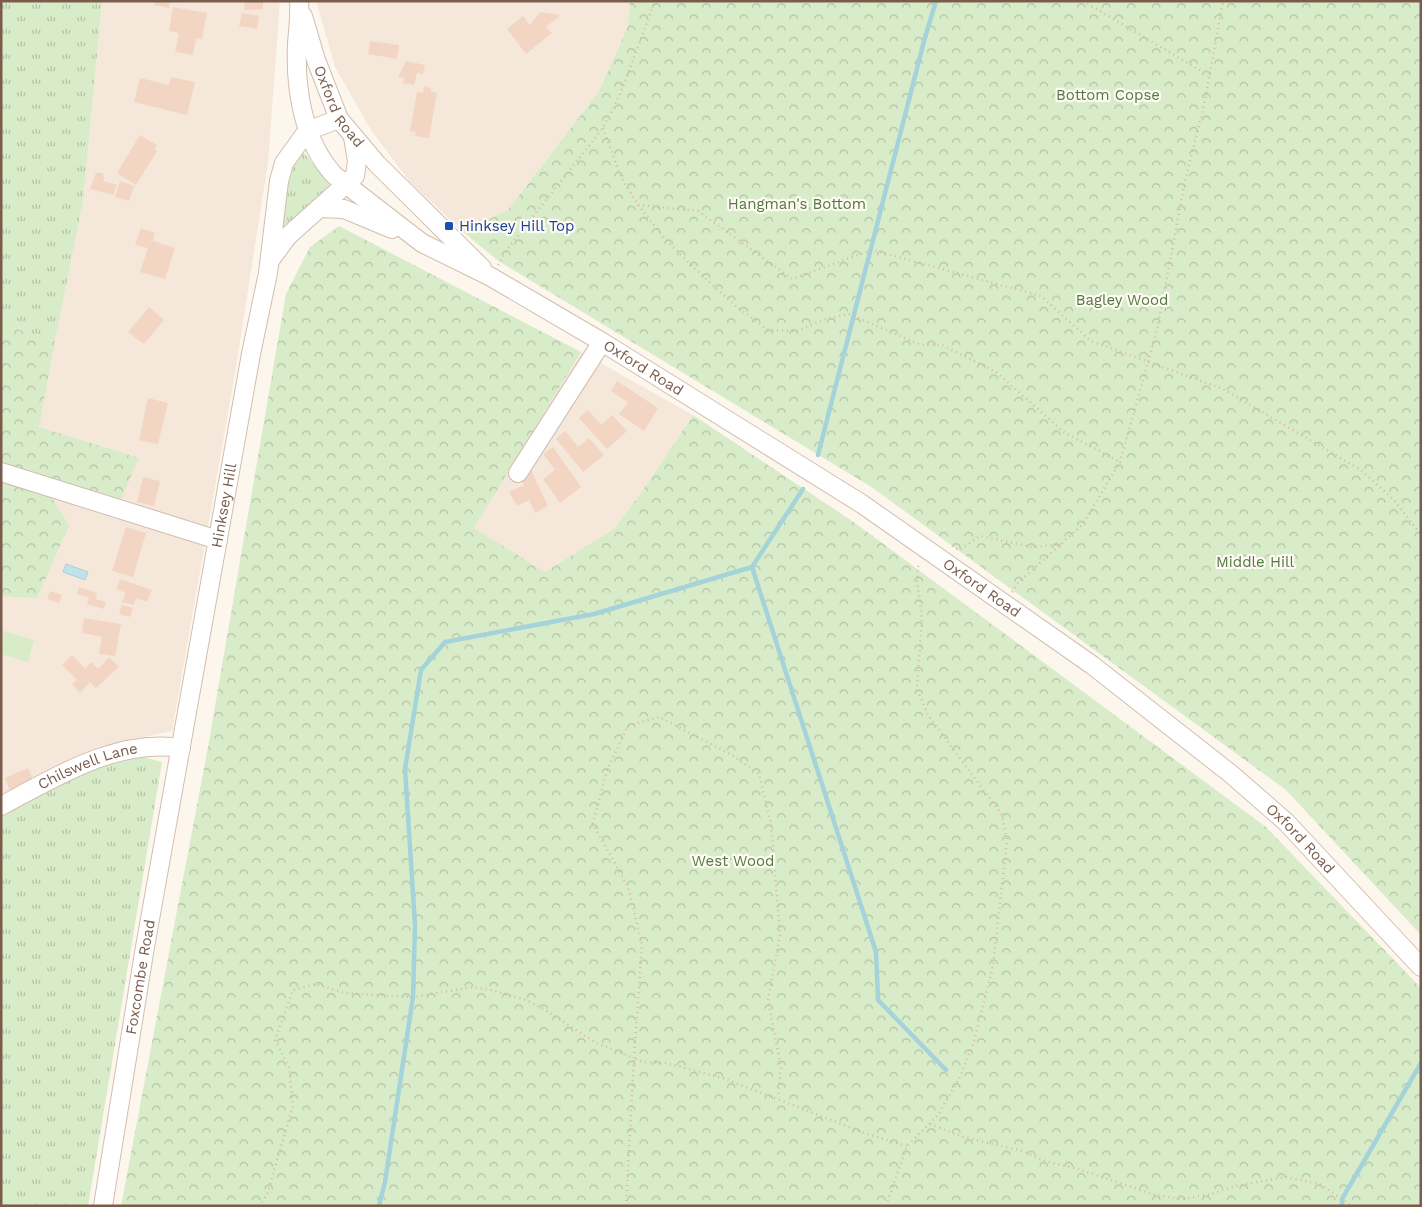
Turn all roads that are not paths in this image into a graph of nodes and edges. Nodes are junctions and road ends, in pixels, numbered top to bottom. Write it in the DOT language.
graph roads {
  1 [pos="300,2"];
  2 [pos="339,119"];
  3 [pos="306,131"];
  4 [pos="353,137"];
  5 [pos="346,186"];
  6 [pos="319,208"];
  7 [pos="422,243"];
  8 [pos="269,262"];
  9 [pos="491,277"];
  10 [pos="602,342"];
  11 [pos="1,472"];
  12 [pos="518,474"];
  13 [pos="218,540"];
  14 [pos="181,748"];
  15 [pos="1,806"];
  16 [pos="1421,967"];
  17 [pos="103,1206"];
  1 -- 2 [label="street, Oxford Road"];
  1 -- 3 [label="street, Oxford Road"];
  2 -- 3 [label="street"];
  2 -- 4 [label="street, Oxford Road"];
  3 -- 5 [label="street, Oxford Road"];
  3 -- 8 [label="street, Hinksey Hill"];
  4 -- 5 [label="street"];
  4 -- 9 [label="street, Oxford Road"];
  5 -- 6 [label="street, Hinksey Hill"];
  5 -- 7 [label="street, Oxford Road"];
  6 -- 7 [label="street, Oxford Road"];
  6 -- 8 [label="street, Hinksey Hill"];
  7 -- 9 [label="street, Oxford Road"];
  8 -- 13 [label="street, Hinksey Hill"];
  9 -- 10 [label="street, Oxford Road"];
  10 -- 12 [label="street"];
  10 -- 16 [label="street, Oxford Road"];
  11 -- 13 [label="street"];
  13 -- 14 [label="street, Hinksey Hill"];
  14 -- 15 [label="street, Chilswell Lane"];
  14 -- 17 [label="street, Foxcombe Road"];
}
